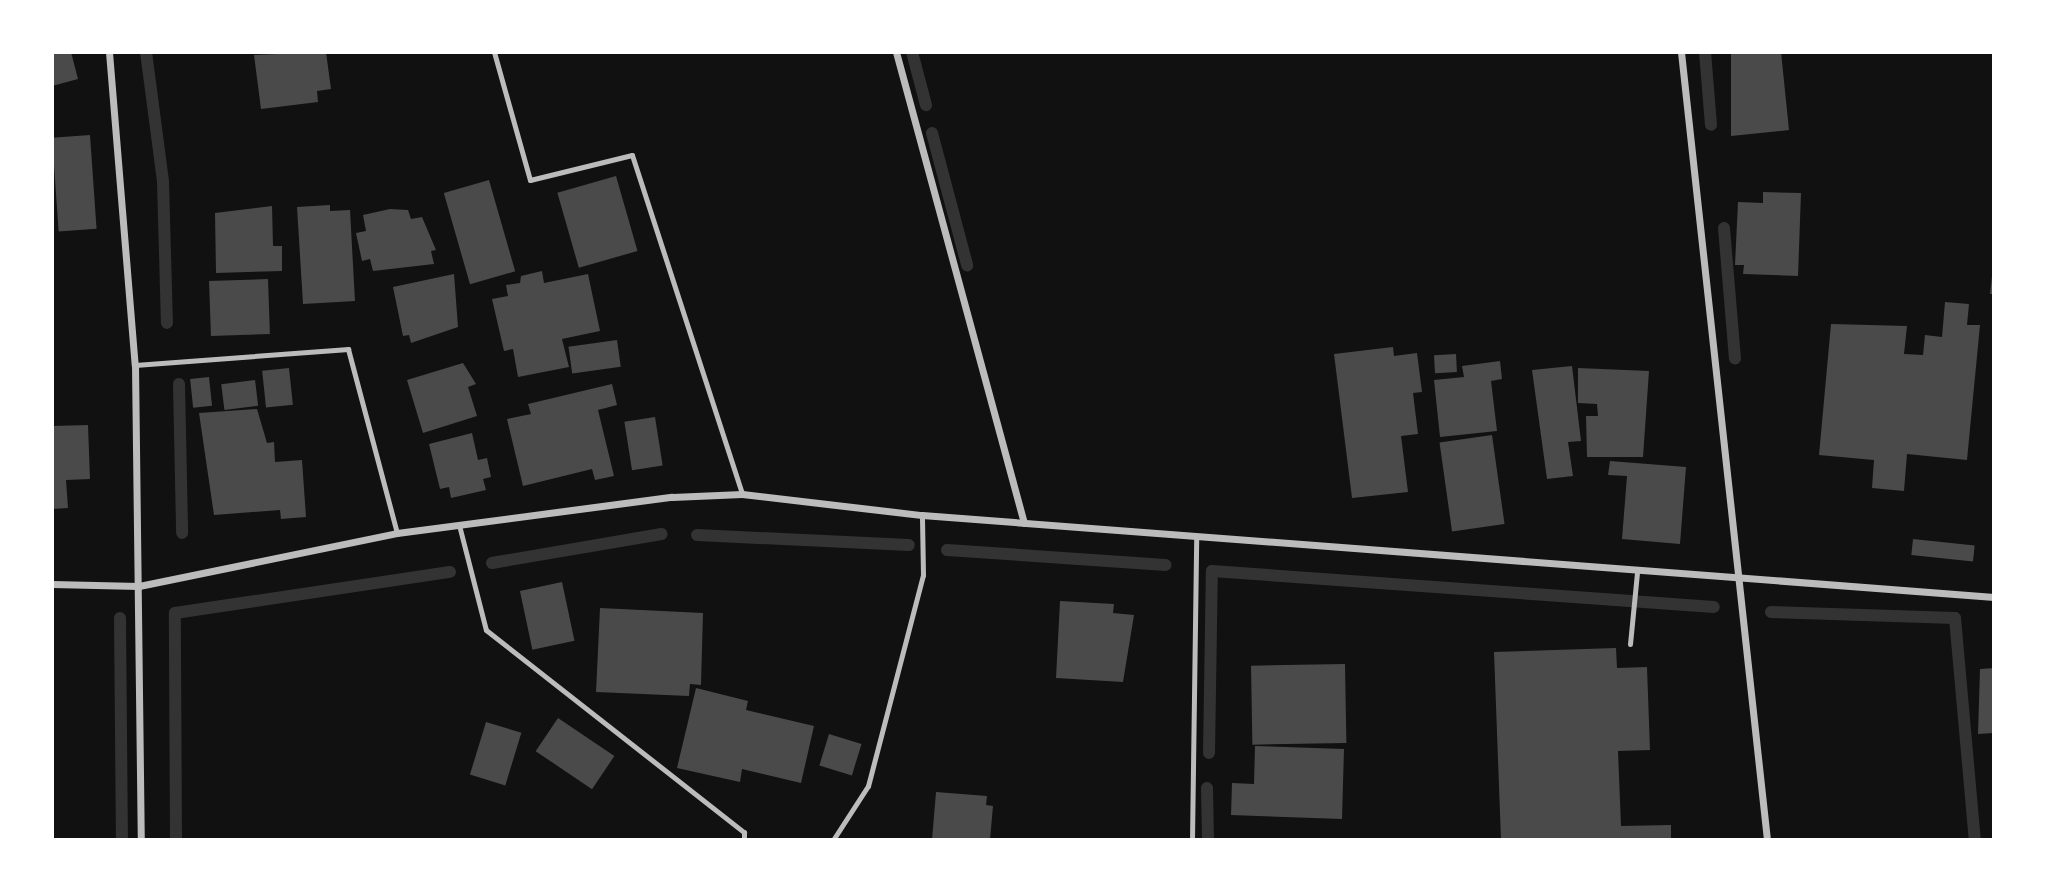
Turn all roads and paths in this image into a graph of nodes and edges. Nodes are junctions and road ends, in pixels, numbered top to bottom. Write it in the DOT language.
graph roads {
  1 [pos="109,52"];
  2 [pos="494,52"];
  3 [pos="896,52"];
  4 [pos="1681,52"];
  5 [pos="135,365"];
  6 [pos="742,494"];
  7 [pos="922,516"];
  8 [pos="1024,523"];
  9 [pos="459,525"];
  10 [pos="397,533"];
  11 [pos="1196,537"];
  12 [pos="1637,578"];
  13 [pos="1738,582"];
  14 [pos="52,584"];
  15 [pos="139,586"];
  16 [pos="1993,597"];
  17 [pos="1630,644"];
  18 [pos="141,839"];
  19 [pos="744,839"];
  20 [pos="832,839"];
  21 [pos="1192,839"];
  22 [pos="1767,839"];
  1 -- 5 [label="street"];
  2 -- 6 [label="lane"];
  3 -- 8 [label="street"];
  4 -- 13 [label="street"];
  5 -- 10 [label="lane"];
  5 -- 15 [label="street"];
  6 -- 7 [label="street"];
  6 -- 9 [label="street"];
  7 -- 8 [label="street"];
  7 -- 20 [label="lane"];
  8 -- 11 [label="street"];
  9 -- 10 [label="street"];
  9 -- 19 [label="lane"];
  10 -- 15 [label="street"];
  11 -- 12 [label="street"];
  11 -- 21 [label="lane"];
  12 -- 13 [label="street"];
  12 -- 17 [label="lane"];
  13 -- 16 [label="street"];
  13 -- 22 [label="street"];
  14 -- 15 [label="street"];
  15 -- 18 [label="street"];
}
